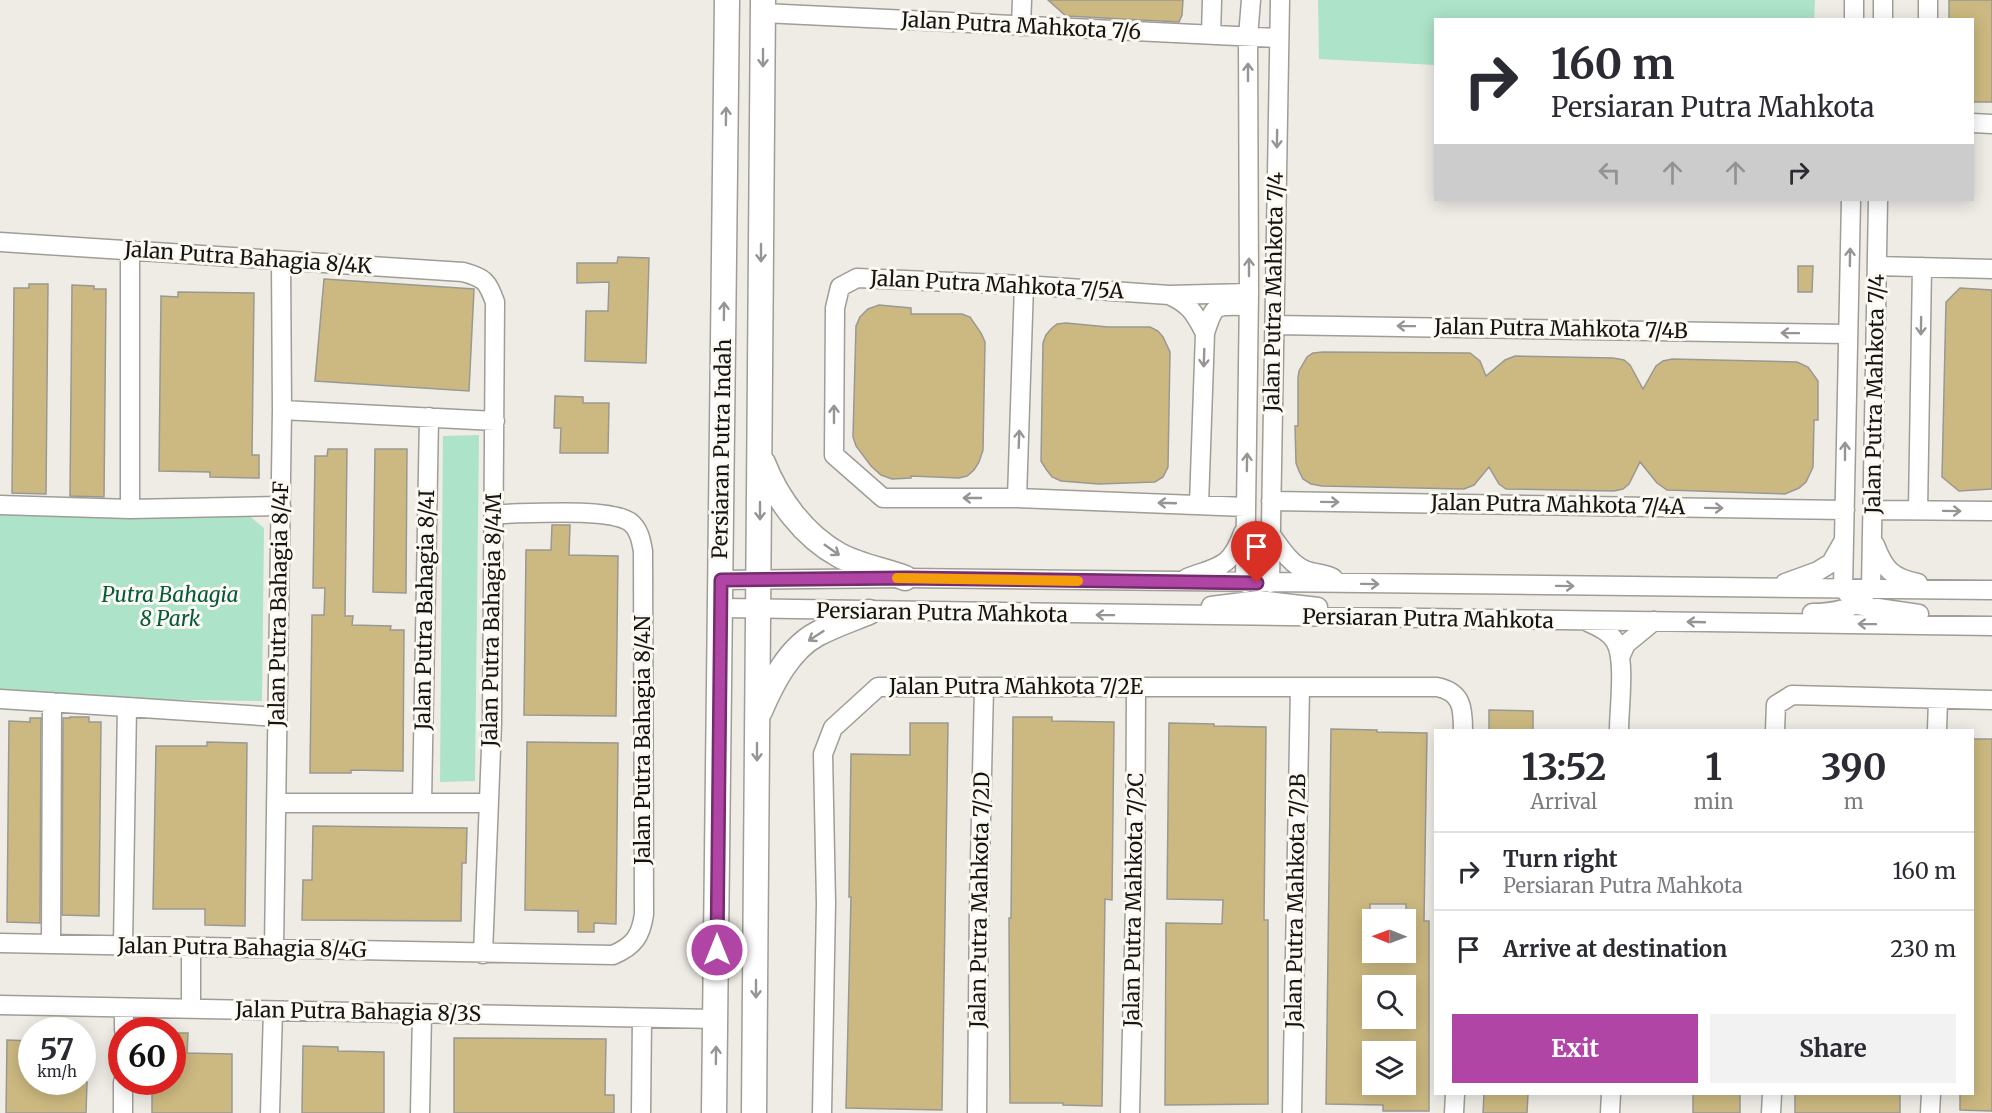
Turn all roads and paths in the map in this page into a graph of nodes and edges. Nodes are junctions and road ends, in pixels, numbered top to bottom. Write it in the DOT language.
graph roads {
  1 [pos="727,0"];
  2 [pos="1022,0"];
  3 [pos="1212,0"];
  4 [pos="1251,0"];
  5 [pos="1280,0"];
  6 [pos="1854,0"];
  7 [pos="1883,0"];
  8 [pos="1928,0"];
  9 [pos="763,7"];
  10 [pos="837,8"];
  11 [pos="1854,18"];
  12 [pos="1883,18"];
  13 [pos="1928,18"];
  14 [pos="1021,26"];
  15 [pos="1211,35"];
  16 [pos="1248,37"];
  17 [pos="1279,38"];
  18 [pos="1974,123"];
  19 [pos="1992,124"];
  20 [pos="1851,201"];
  21 [pos="1878,201"];
  22 [pos="0,242"];
  23 [pos="130,249"];
  24 [pos="282,261"];
  25 [pos="1877,266"];
  26 [pos="1922,267"];
  27 [pos="1992,269"];
  28 [pos="1024,285"];
  29 [pos="490,288"];
  30 [pos="1169,295"];
  31 [pos="1249,300"];
  32 [pos="1274,325"];
  33 [pos="1205,333"];
  34 [pos="1848,334"];
  35 [pos="282,410"];
  36 [pos="429,417"];
  37 [pos="495,421"];
  38 [pos="760,455"];
  39 [pos="1017,498"];
  40 [pos="1271,501"];
  41 [pos="1199,504"];
  42 [pos="0,505"];
  43 [pos="281,506"];
  44 [pos="130,509"];
  45 [pos="1845,510"];
  46 [pos="1872,510"];
  47 [pos="1918,510"];
  48 [pos="1992,511"];
  49 [pos="494,514"];
  50 [pos="1246,516"];
  51 [pos="1271,535"];
  52 [pos="1872,538"];
  53 [pos="1844,540"];
  54 [pos="905,578"];
  55 [pos="759,579"];
  56 [pos="721,580"];
  57 [pos="1177,582"];
  58 [pos="1245,583"];
  59 [pos="1270,583"];
  60 [pos="1344,584"];
  61 [pos="1772,588"];
  62 [pos="1843,588"];
  63 [pos="1871,589"];
  64 [pos="1949,590"];
  65 [pos="1992,590"];
  66 [pos="1259,600"];
  67 [pos="1857,605"];
  68 [pos="720,608"];
  69 [pos="759,610"];
  70 [pos="869,612"];
  71 [pos="1163,616"];
  72 [pos="1346,618"];
  73 [pos="1584,620"];
  74 [pos="1654,621"];
  75 [pos="1754,622"];
  76 [pos="1968,626"];
  77 [pos="1992,626"];
  78 [pos="1621,655"];
  79 [pos="1136,687"];
  80 [pos="984,688"];
  81 [pos="1300,688"];
  82 [pos="0,699"];
  83 [pos="1938,700"];
  84 [pos="1992,700"];
  85 [pos="52,702"];
  86 [pos="127,707"];
  87 [pos="278,717"];
  88 [pos="757,718"];
  89 [pos="1463,729"];
  90 [pos="1619,729"];
  91 [pos="1775,729"];
  92 [pos="1937,729"];
  93 [pos="422,802"];
  94 [pos="488,802"];
  95 [pos="276,803"];
  96 [pos="0,943"];
  97 [pos="51,944"];
  98 [pos="123,945"];
  99 [pos="191,948"];
  100 [pos="274,948"];
  101 [pos="483,954"];
  102 [pos="0,1005"];
  103 [pos="124,1008"];
  104 [pos="191,1009"];
  105 [pos="273,1011"];
  106 [pos="422,1014"];
  107 [pos="124,1017"];
  108 [pos="642,1018"];
  109 [pos="717,1019"];
  110 [pos="123,1095"];
  111 [pos="1455,1095"];
  112 [pos="1611,1095"];
  113 [pos="1772,1095"];
  114 [pos="1931,1095"];
  115 [pos="123,1113"];
  116 [pos="270,1113"];
  117 [pos="420,1113"];
  118 [pos="641,1113"];
  119 [pos="714,1113"];
  120 [pos="754,1113"];
  121 [pos="822,1113"];
  122 [pos="977,1113"];
  123 [pos="1130,1113"];
  124 [pos="1292,1113"];
  125 [pos="1454,1113"];
  126 [pos="1610,1113"];
  127 [pos="1771,1113"];
  128 [pos="1930,1113"];
  56 -- 1 [label="main road, Persiaran Putra Indah, one-way"];
  2 -- 14 [label="street"];
  3 -- 15 [label="street"];
  4 -- 16 [label="street, Jalan Putra Mahkota 7/4"];
  5 -- 17 [label="street, Jalan Putra Mahkota 7/4"];
  6 -- 11 [label="street"];
  7 -- 12 [label="street"];
  8 -- 13 [label="street"];
  9 -- 10 [label="street, Jalan Putra Mahkota 7/6"];
  9 -- 38 [label="main road, Persiaran Putra Indah, one-way"];
  10 -- 14 [label="street, Jalan Putra Mahkota 7/6"];
  14 -- 15 [label="street, Jalan Putra Mahkota 7/6"];
  15 -- 16 [label="street, Jalan Putra Mahkota 7/6"];
  16 -- 17 [label="street, Jalan Putra Mahkota 7/6"];
  31 -- 16 [label="street, Jalan Putra Mahkota 7/4, one-way"];
  17 -- 32 [label="street, Jalan Putra Mahkota 7/4, one-way"];
  18 -- 19 [label="street"];
  34 -- 20 [label="street, Jalan Putra Mahkota 7/4, one-way"];
  21 -- 25 [label="street, Jalan Putra Mahkota 7/4"];
  22 -- 23 [label="street, Jalan Putra Bahagia 8/4K"];
  23 -- 24 [label="street, Jalan Putra Bahagia 8/4K"];
  23 -- 44 [label="street"];
  24 -- 29 [label="street, Jalan Putra Bahagia 8/4K"];
  24 -- 35 [label="street, Jalan Putra Bahagia 8/4F"];
  25 -- 26 [label="street"];
  25 -- 46 [label="street, Jalan Putra Mahkota 7/4"];
  26 -- 27 [label="street"];
  26 -- 47 [label="street, one-way"];
  28 -- 30 [label="street, Jalan Putra Mahkota 7/5A"];
  39 -- 28 [label="street, one-way"];
  39 -- 28 [label="street, Jalan Putra Mahkota 7/5A, one-way"];
  29 -- 37 [label="street, Jalan Putra Bahagia 8/4M"];
  30 -- 31 [label="street, Jalan Putra Mahkota 7/5A"];
  30 -- 33 [label="street"];
  31 -- 33 [label="street"];
  50 -- 31 [label="street, Jalan Putra Mahkota 7/4, one-way"];
  34 -- 32 [label="street, Jalan Putra Mahkota 7/4B, one-way"];
  32 -- 40 [label="street, Jalan Putra Mahkota 7/4"];
  33 -- 41 [label="street, one-way"];
  45 -- 34 [label="street, Jalan Putra Mahkota 7/4, one-way"];
  35 -- 36 [label="street"];
  35 -- 43 [label="street, Jalan Putra Bahagia 8/4F"];
  36 -- 37 [label="street"];
  36 -- 93 [label="street, Jalan Putra Bahagia 8/4I"];
  37 -- 49 [label="street, Jalan Putra Bahagia 8/4M"];
  38 -- 54 [label="main road, one-way"];
  38 -- 55 [label="main road, Persiaran Putra Indah, one-way"];
  41 -- 39 [label="street, Jalan Putra Mahkota 7/5A, one-way"];
  40 -- 45 [label="street, Jalan Putra Mahkota 7/4A, one-way"];
  40 -- 51 [label="street, Jalan Putra Mahkota 7/4"];
  41 -- 50 [label="street, Jalan Putra Mahkota 7/5A"];
  42 -- 44 [label="street"];
  43 -- 44 [label="street"];
  43 -- 87 [label="street, Jalan Putra Bahagia 8/4F"];
  45 -- 53 [label="street, Jalan Putra Mahkota 7/4"];
  46 -- 47 [label="street"];
  46 -- 52 [label="street, Jalan Putra Mahkota 7/4"];
  47 -- 48 [label="street, one-way"];
  49 -- 94 [label="street, Jalan Putra Bahagia 8/4M"];
  49 -- 101 [label="street, Jalan Putra Bahagia 8/4N"];
  50 -- 57 [label="street"];
  50 -- 58 [label="street, Jalan Putra Mahkota 7/4"];
  51 -- 59 [label="street, Jalan Putra Mahkota 7/4"];
  51 -- 60 [label="street"];
  52 -- 63 [label="street, Jalan Putra Mahkota 7/4"];
  52 -- 64 [label="street"];
  53 -- 61 [label="street"];
  53 -- 62 [label="street, Jalan Putra Mahkota 7/4"];
  54 -- 55 [label="street, Persiaran Putra Mahkota"];
  54 -- 57 [label="street, Persiaran Putra Mahkota"];
  55 -- 56 [label="street, Persiaran Putra Mahkota"];
  55 -- 69 [label="main road, Persiaran Putra Indah"];
  56 -- 68 [label="main road, Persiaran Putra Indah"];
  57 -- 58 [label="street, Persiaran Putra Mahkota"];
  58 -- 59 [label="street, Persiaran Putra Mahkota"];
  58 -- 66 [label="street"];
  59 -- 60 [label="street, Persiaran Putra Mahkota"];
  59 -- 66 [label="street"];
  60 -- 61 [label="street, Persiaran Putra Mahkota, one-way"];
  61 -- 62 [label="street, Persiaran Putra Mahkota"];
  62 -- 63 [label="street, Persiaran Putra Mahkota"];
  62 -- 67 [label="street"];
  63 -- 64 [label="street, Persiaran Putra Mahkota"];
  63 -- 67 [label="street"];
  64 -- 65 [label="street, Persiaran Putra Mahkota"];
  66 -- 71 [label="street"];
  66 -- 72 [label="street"];
  67 -- 75 [label="street"];
  67 -- 76 [label="street"];
  68 -- 69 [label="street, Persiaran Putra Mahkota"];
  68 -- 109 [label="main road, Persiaran Putra Indah"];
  69 -- 70 [label="street, Persiaran Putra Mahkota"];
  69 -- 88 [label="main road, Persiaran Putra Indah"];
  71 -- 70 [label="street, Persiaran Putra Mahkota, one-way"];
  70 -- 88 [label="main road, one-way"];
  71 -- 72 [label="street, Persiaran Putra Mahkota"];
  72 -- 73 [label="street, Persiaran Putra Mahkota"];
  73 -- 74 [label="street, Persiaran Putra Mahkota"];
  73 -- 78 [label="street"];
  75 -- 74 [label="street, Persiaran Putra Mahkota, one-way"];
  74 -- 78 [label="street"];
  76 -- 75 [label="street, Persiaran Putra Mahkota, one-way"];
  76 -- 77 [label="street, Persiaran Putra Mahkota"];
  78 -- 90 [label="street"];
  79 -- 80 [label="street, Jalan Putra Mahkota 7/2E"];
  79 -- 81 [label="street, Jalan Putra Mahkota 7/2E"];
  79 -- 123 [label="street, Jalan Putra Mahkota 7/2C"];
  80 -- 121 [label="street, Jalan Putra Mahkota 7/2E"];
  80 -- 122 [label="street, Jalan Putra Mahkota 7/2D"];
  81 -- 89 [label="street, Jalan Putra Mahkota 7/2E"];
  81 -- 124 [label="street, Jalan Putra Mahkota 7/2B"];
  82 -- 85 [label="street"];
  83 -- 84 [label="street"];
  83 -- 91 [label="street"];
  83 -- 92 [label="street"];
  85 -- 86 [label="street"];
  85 -- 97 [label="street"];
  86 -- 87 [label="street"];
  86 -- 98 [label="street"];
  87 -- 95 [label="street, Jalan Putra Bahagia 8/4F"];
  88 -- 120 [label="main road, Persiaran Putra Indah, one-way"];
  93 -- 94 [label="street"];
  93 -- 95 [label="street"];
  94 -- 101 [label="street, Jalan Putra Bahagia 8/4M"];
  95 -- 100 [label="street, Jalan Putra Bahagia 8/4F"];
  96 -- 97 [label="street, Jalan Putra Bahagia 8/4G"];
  97 -- 98 [label="street, Jalan Putra Bahagia 8/4G"];
  98 -- 99 [label="street, Jalan Putra Bahagia 8/4G"];
  99 -- 100 [label="street, Jalan Putra Bahagia 8/4G"];
  99 -- 104 [label="street"];
  100 -- 101 [label="street, Jalan Putra Bahagia 8/4G"];
  102 -- 103 [label="street, Jalan Putra Bahagia 8/3S"];
  103 -- 104 [label="street, Jalan Putra Bahagia 8/3S"];
  103 -- 107 [label="street"];
  104 -- 105 [label="street, Jalan Putra Bahagia 8/3S"];
  105 -- 106 [label="street, Jalan Putra Bahagia 8/3S"];
  105 -- 116 [label="street"];
  106 -- 108 [label="street, Jalan Putra Bahagia 8/3S"];
  106 -- 117 [label="street"];
  108 -- 109 [label="street, Jalan Putra Bahagia 8/3S"];
  108 -- 118 [label="street"];
  119 -- 109 [label="main road, Persiaran Putra Indah, one-way"];
  110 -- 115 [label="street"];
  111 -- 125 [label="street"];
  112 -- 126 [label="street"];
  113 -- 127 [label="street"];
  114 -- 128 [label="street"];
}
